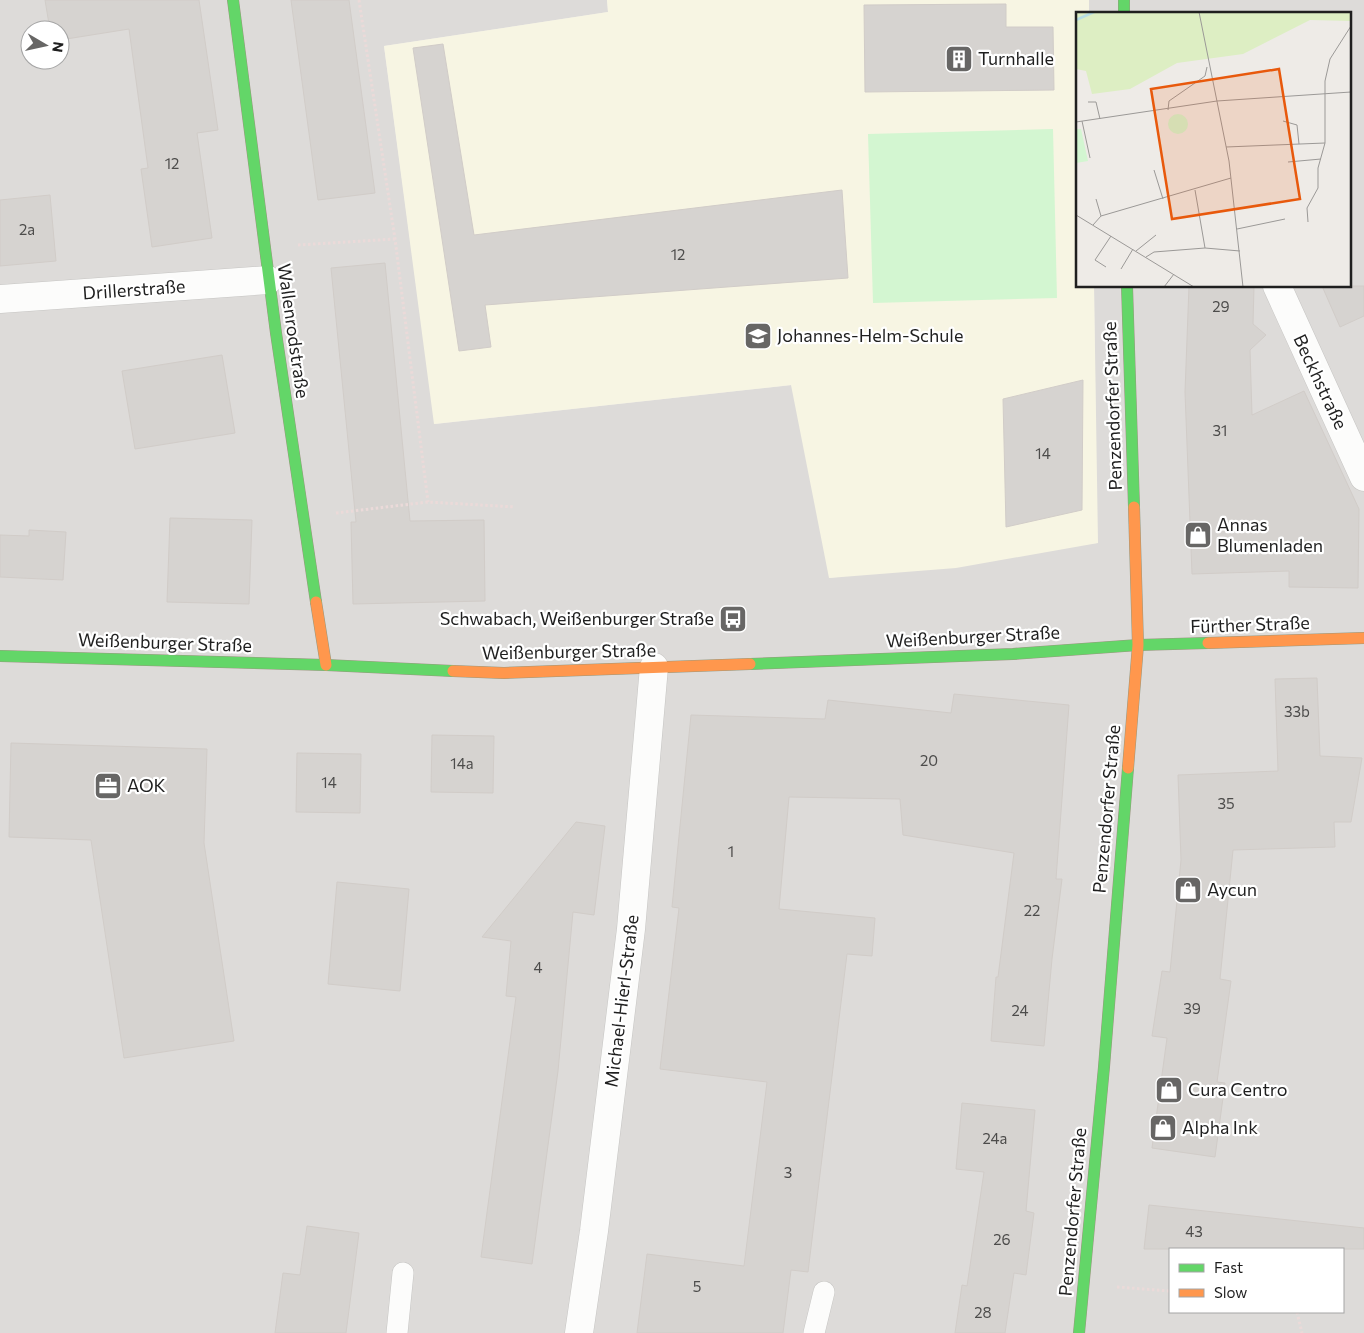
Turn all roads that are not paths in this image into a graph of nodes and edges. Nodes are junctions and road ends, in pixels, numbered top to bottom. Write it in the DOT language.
graph roads {
  1 [pos="233,0"];
  2 [pos="268,280"];
  3 [pos="1127,288"];
  4 [pos="1278,288"];
  5 [pos="0,299"];
  6 [pos="1364,477"];
  7 [pos="1364,638"];
  8 [pos="1138,645"];
  9 [pos="0,656"];
  10 [pos="326,666"];
  11 [pos="654,667"];
  12 [pos="403,1273"];
  13 [pos="824,1292"];
  14 [pos="398,1333"];
  15 [pos="579,1333"];
  16 [pos="814,1333"];
  17 [pos="1079,1333"];
  1 -- 2 [label="main road, Wallenrodstraße"];
  2 -- 5 [label="street, Drillerstraße"];
  2 -- 10 [label="main road, Wallenrodstraße"];
  3 -- 8 [label="main road, Penzendorfer Straße"];
  4 -- 6 [label="street, Beckhstraße"];
  7 -- 8 [label="main road, Fürther Straße"];
  8 -- 11 [label="main road, Weißenburger Straße"];
  8 -- 17 [label="main road, Penzendorfer Straße"];
  9 -- 10 [label="main road, Weißenburger Straße"];
  10 -- 11 [label="main road, Weißenburger Straße"];
  11 -- 15 [label="street, Michael-Hierl-Straße"];
  12 -- 14 [label="lane"];
  13 -- 16 [label="lane"];
}
